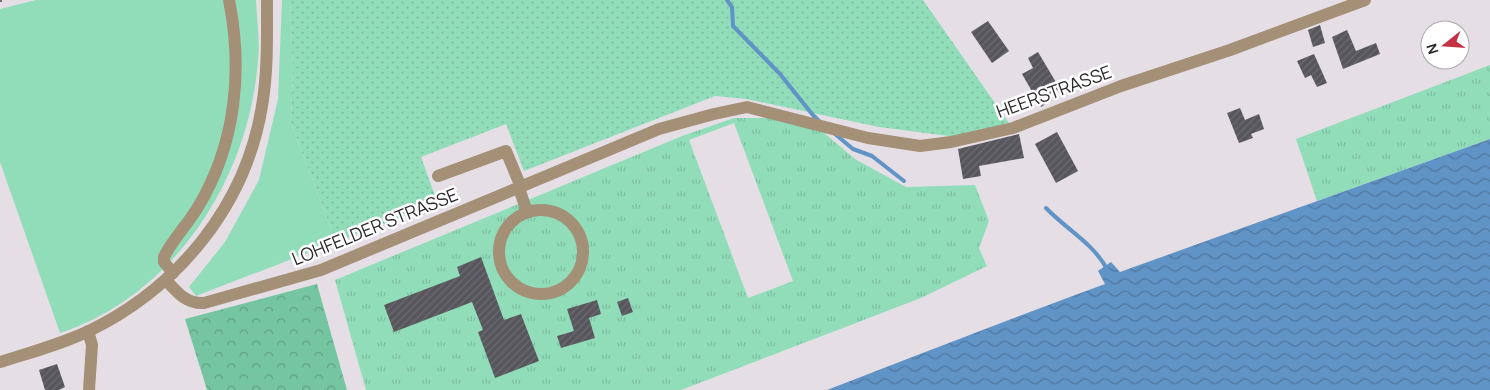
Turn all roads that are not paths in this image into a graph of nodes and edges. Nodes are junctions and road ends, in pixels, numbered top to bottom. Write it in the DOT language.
graph roads {
  1 [pos="229,0"];
  2 [pos="267,0"];
  3 [pos="1364,0"];
  4 [pos="747,107"];
  5 [pos="438,176"];
  6 [pos="520,187"];
  7 [pos="527,212"];
  8 [pos="169,276"];
  9 [pos="88,331"];
  10 [pos="0,362"];
  11 [pos="90,390"];
  1 -- 8 [label="street"];
  2 -- 8 [label="street"];
  3 -- 4 [label="street, HEERSTRASSE"];
  4 -- 6 [label="street, LOHFELDER STRASSE"];
  5 -- 6 [label="street"];
  6 -- 7 [label="street"];
  6 -- 8 [label="street, LOHFELDER STRASSE"];
  7 -- 7 [label="street"];
  8 -- 9 [label="street"];
  9 -- 10 [label="street"];
  9 -- 11 [label="street"];
}
